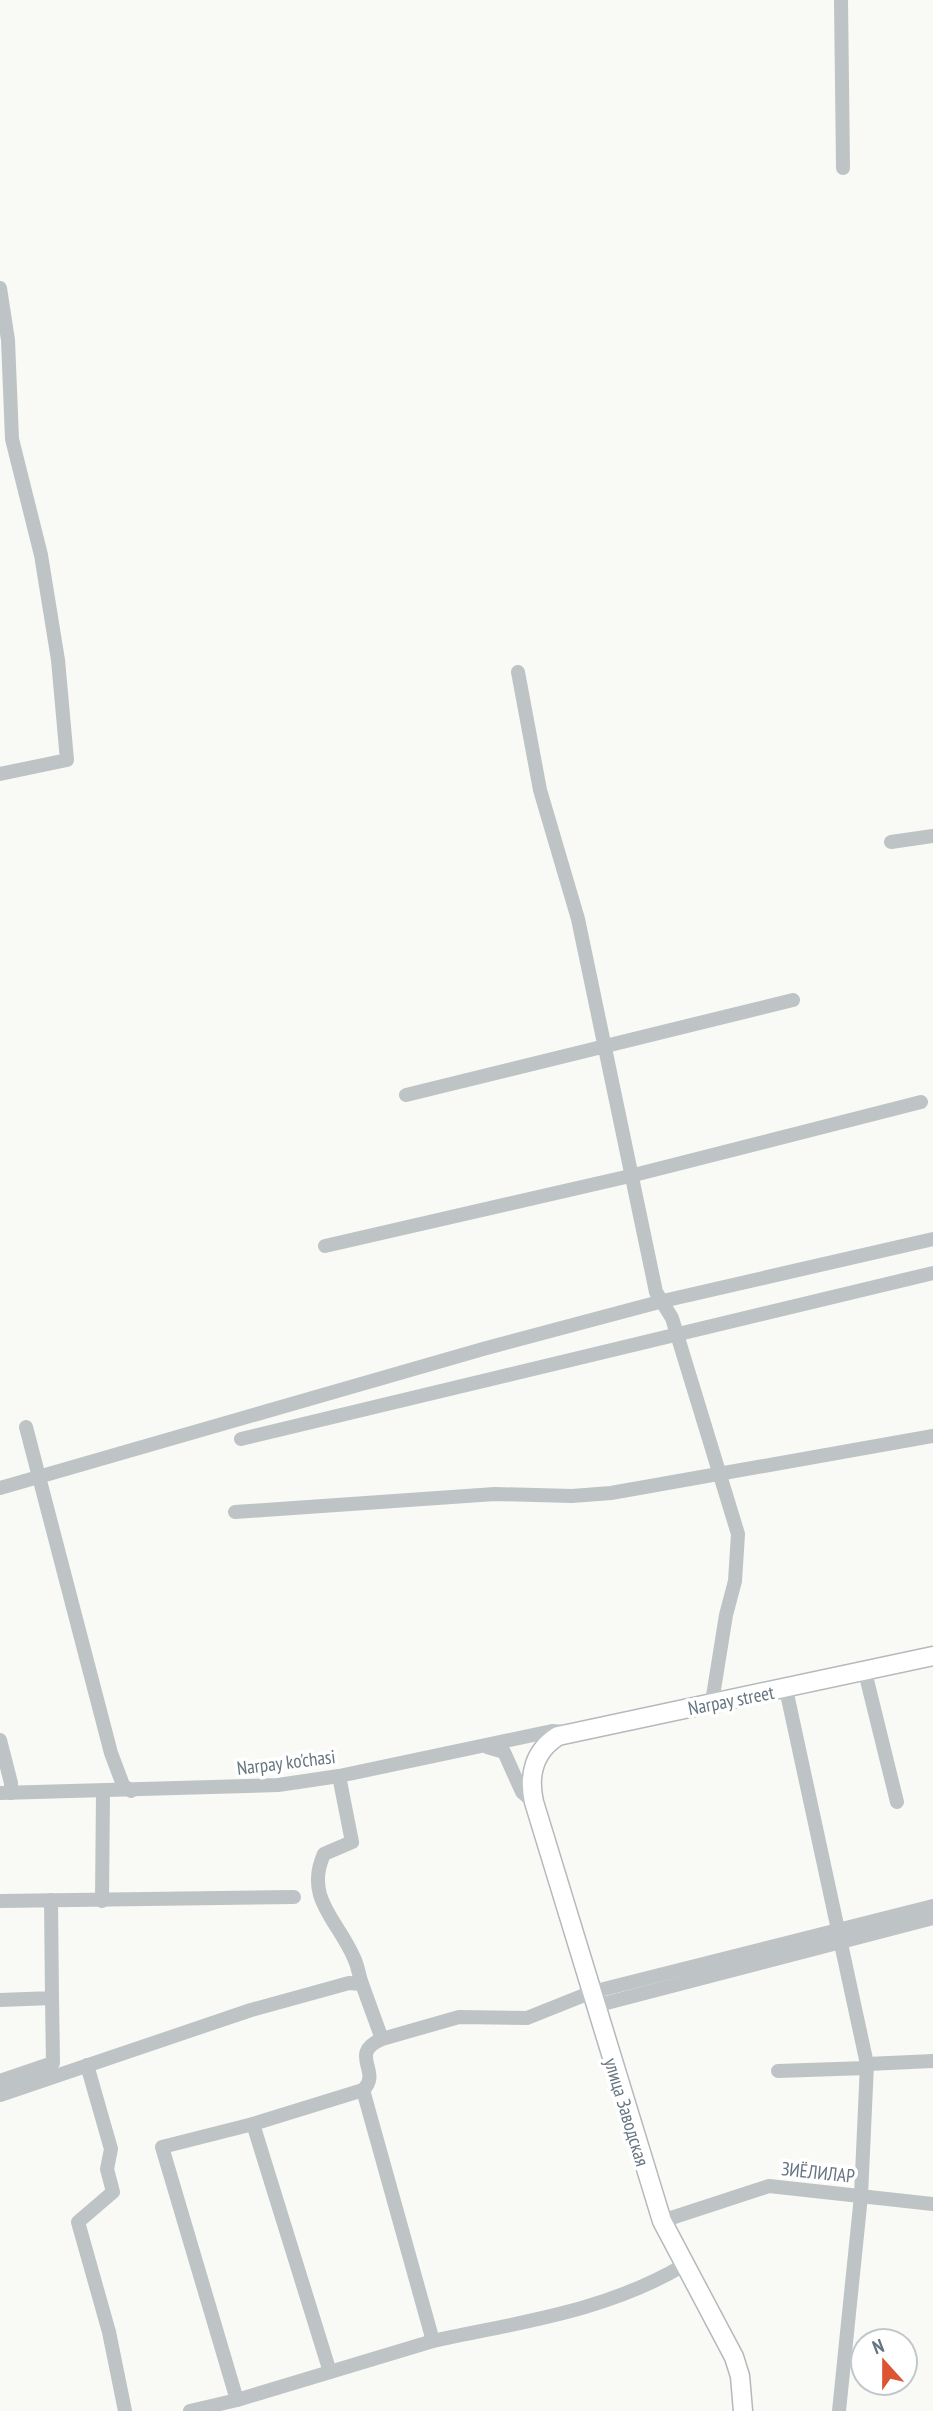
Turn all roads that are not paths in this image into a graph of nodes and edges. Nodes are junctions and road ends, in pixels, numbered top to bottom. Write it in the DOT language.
graph roads {
  1 [pos="841,0"];
  2 [pos="843,168"];
  3 [pos="0,288"];
  4 [pos="6,438"];
  5 [pos="518,672"];
  6 [pos="0,774"];
  7 [pos="933,836"];
  8 [pos="891,842"];
  9 [pos="793,1000"];
  10 [pos="604,1047"];
  11 [pos="406,1095"];
  12 [pos="921,1102"];
  13 [pos="630,1176"];
  14 [pos="933,1240"];
  15 [pos="325,1246"];
  16 [pos="933,1273"];
  17 [pos="663,1301"];
  18 [pos="678,1335"];
  19 [pos="26,1427"];
  20 [pos="933,1436"];
  21 [pos="241,1439"];
  22 [pos="719,1473"];
  23 [pos="40,1476"];
  24 [pos="0,1488"];
  25 [pos="235,1512"];
  26 [pos="933,1656"];
  27 [pos="865,1672"];
  28 [pos="786,1689"];
  29 [pos="712,1702"];
  30 [pos="572,1733"];
  31 [pos="0,1740"];
  32 [pos="475,1747"];
  33 [pos="537,1758"];
  34 [pos="339,1776"];
  35 [pos="131,1791"];
  36 [pos="103,1792"];
  37 [pos="5,1793"];
  38 [pos="534,1802"];
  39 [pos="897,1802"];
  40 [pos="294,1897"];
  41 [pos="51,1900"];
  42 [pos="0,1901"];
  43 [pos="102,1901"];
  44 [pos="933,1906"];
  45 [pos="933,1918"];
  46 [pos="839,1935"];
  47 [pos="362,1984"];
  48 [pos="52,1998"];
  49 [pos="594,1999"];
  50 [pos="0,2000"];
  51 [pos="382,2039"];
  52 [pos="933,2062"];
  53 [pos="87,2066"];
  54 [pos="867,2066"];
  55 [pos="778,2071"];
  56 [pos="0,2081"];
  57 [pos="363,2090"];
  58 [pos="0,2095"];
  59 [pos="253,2124"];
  60 [pos="862,2196"];
  61 [pos="933,2204"];
  62 [pos="662,2221"];
  63 [pos="684,2265"];
  64 [pos="433,2341"];
  65 [pos="330,2372"];
  66 [pos="237,2400"];
  67 [pos="125,2411"];
  68 [pos="190,2411"];
  69 [pos="743,2411"];
  70 [pos="839,2411"];
  1 -- 2 [label="street"];
  3 -- 4 [label="street"];
  4 -- 6 [label="street"];
  5 -- 10 [label="street"];
  7 -- 8 [label="street"];
  9 -- 10 [label="street"];
  10 -- 11 [label="street"];
  10 -- 13 [label="street"];
  12 -- 13 [label="street"];
  13 -- 15 [label="street"];
  13 -- 17 [label="street"];
  14 -- 17 [label="street"];
  16 -- 18 [label="street"];
  17 -- 18 [label="street"];
  17 -- 23 [label="street"];
  18 -- 21 [label="street"];
  18 -- 22 [label="street"];
  19 -- 23 [label="street"];
  20 -- 22 [label="street"];
  22 -- 25 [label="street"];
  22 -- 29 [label="street"];
  23 -- 24 [label="street"];
  23 -- 35 [label="street"];
  26 -- 27 [label="main road, Narpay street"];
  27 -- 28 [label="main road, Narpay street"];
  27 -- 39 [label="street"];
  28 -- 29 [label="main road, Narpay street"];
  28 -- 46 [label="street"];
  29 -- 30 [label="main road, Narpay street"];
  30 -- 32 [label="street, Narpay ko'chasi"];
  30 -- 33 [label="main road, Narpay street"];
  31 -- 37 [label="street"];
  32 -- 34 [label="street, Narpay ko'chasi"];
  32 -- 38 [label="street, улица Заводская"];
  33 -- 38 [label="main road, улица Заводская"];
  34 -- 35 [label="street, Narpay ko'chasi"];
  34 -- 47 [label="street"];
  35 -- 36 [label="street, Narpay ko'chasi"];
  36 -- 37 [label="street, Narpay ko'chasi"];
  36 -- 43 [label="street"];
  38 -- 49 [label="main road, улица Заводская"];
  40 -- 43 [label="street"];
  41 -- 42 [label="street"];
  41 -- 43 [label="street"];
  41 -- 48 [label="street"];
  44 -- 46 [label="street"];
  45 -- 46 [label="street"];
  46 -- 49 [label="street"];
  46 -- 54 [label="street"];
  47 -- 51 [label="street"];
  47 -- 53 [label="street"];
  48 -- 50 [label="street"];
  48 -- 56 [label="street"];
  49 -- 51 [label="street"];
  49 -- 62 [label="main road, улица Заводская"];
  51 -- 57 [label="street"];
  52 -- 54 [label="street"];
  53 -- 58 [label="street"];
  53 -- 67 [label="street"];
  54 -- 55 [label="street"];
  54 -- 60 [label="street"];
  57 -- 59 [label="street"];
  57 -- 64 [label="street"];
  59 -- 65 [label="street"];
  59 -- 66 [label="street"];
  60 -- 61 [label="street, ЗИЁЛИЛАР"];
  60 -- 62 [label="street, ЗИЁЛИЛАР"];
  60 -- 70 [label="street"];
  62 -- 63 [label="main road, улица Заводская"];
  63 -- 64 [label="street"];
  63 -- 69 [label="main road, улица Заводская"];
  64 -- 65 [label="street"];
  65 -- 66 [label="street"];
  66 -- 68 [label="street"];
}
